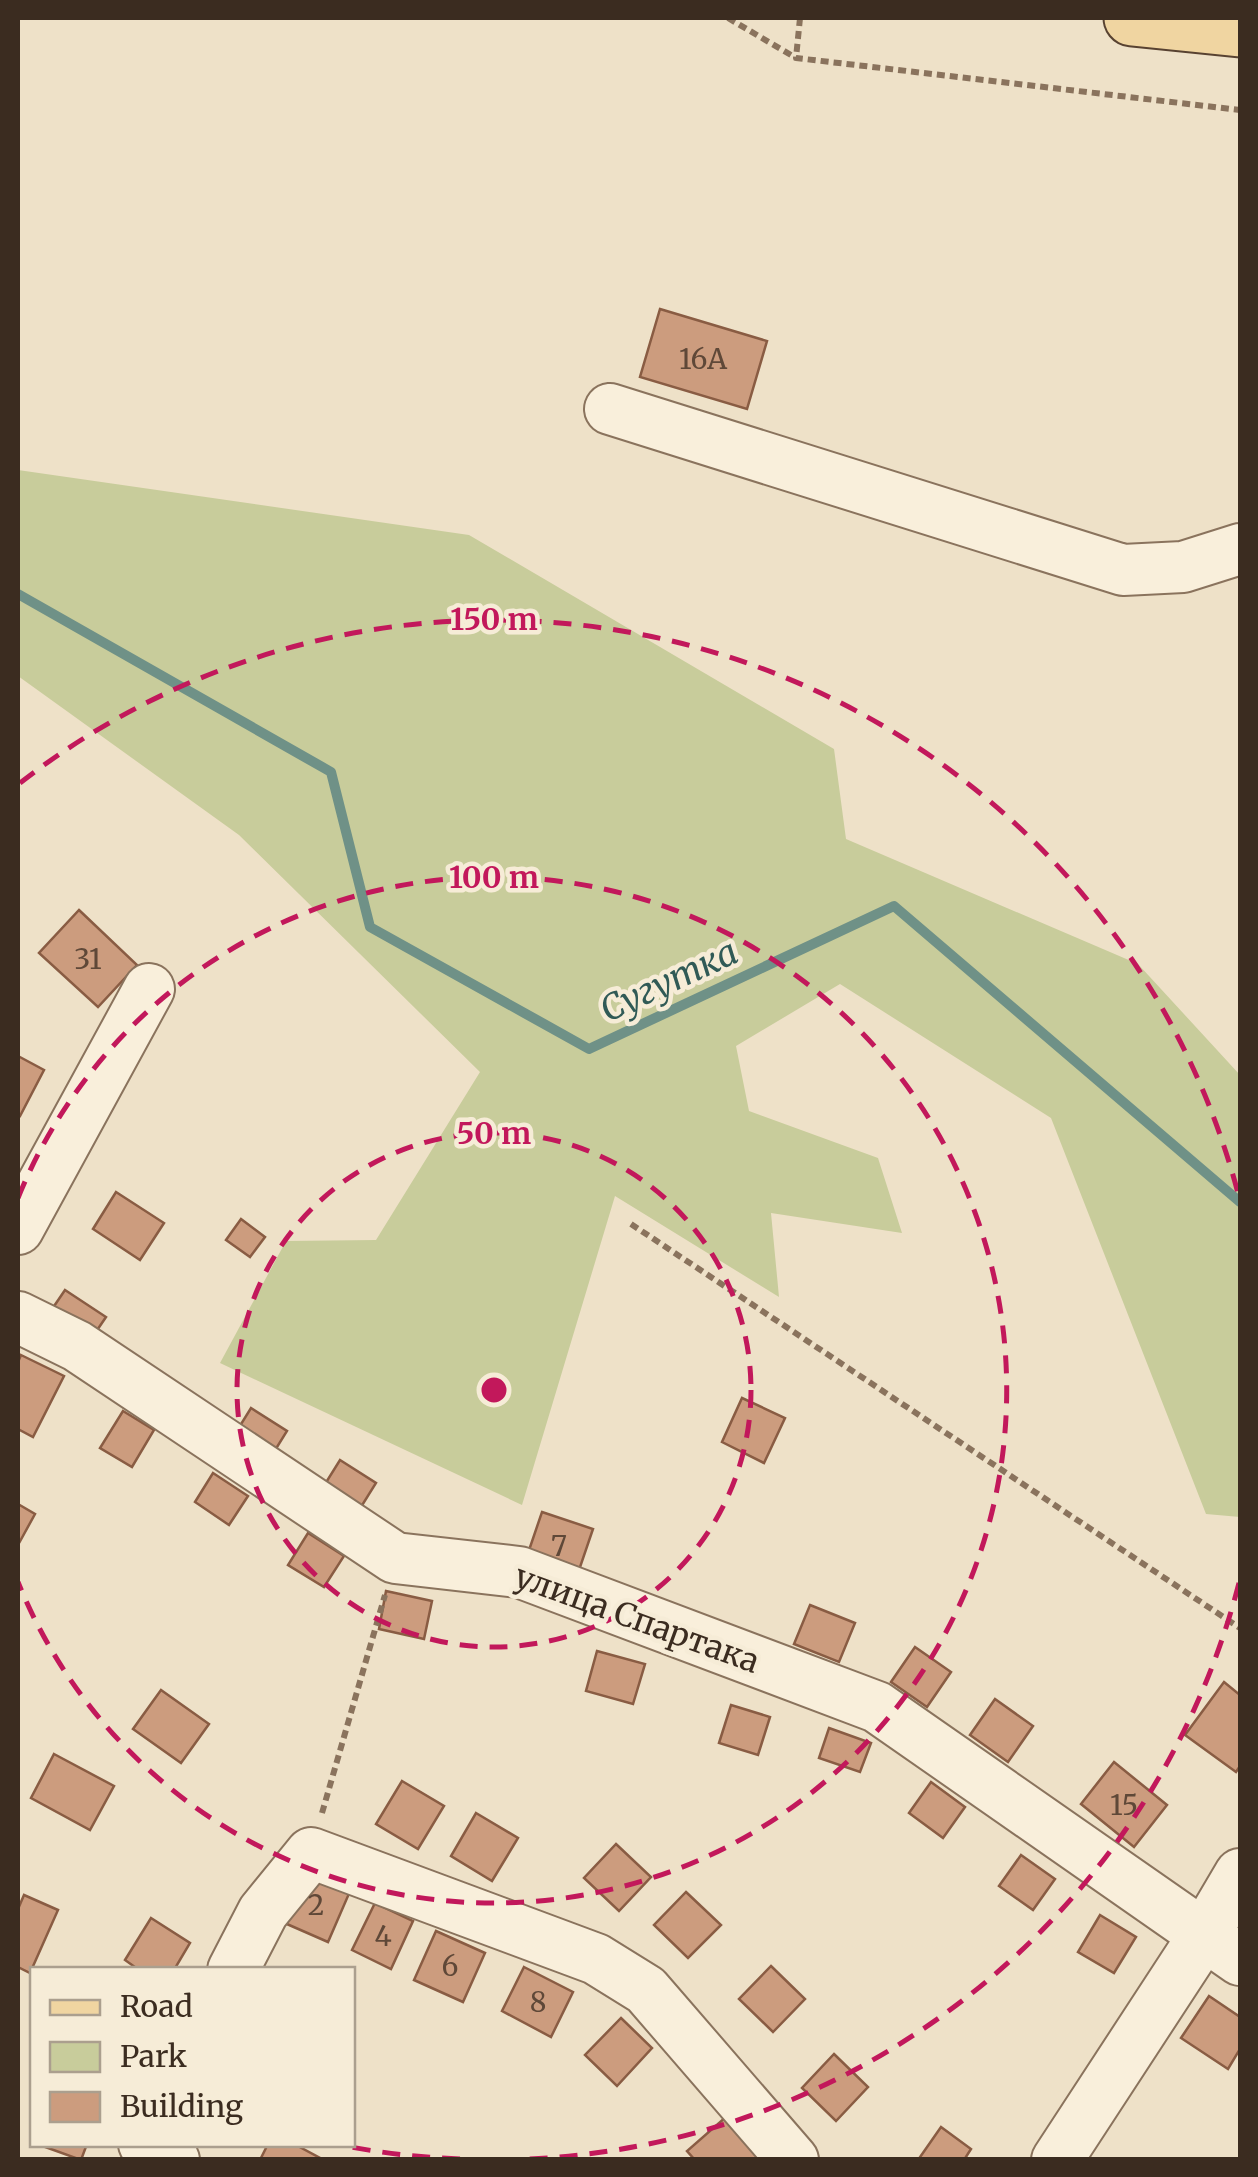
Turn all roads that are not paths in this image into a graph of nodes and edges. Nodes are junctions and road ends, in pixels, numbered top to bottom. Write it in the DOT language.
graph roads {
  1 [pos="1132,18"];
  2 [pos="1240,29"];
  3 [pos="610,409"];
  4 [pos="1240,549"];
  5 [pos="150,989"];
  6 [pos="18,1230"];
  7 [pos="18,1317"];
  8 [pos="1240,1874"];
  9 [pos="1222,1948"];
  10 [pos="235,1967"];
  11 [pos="148,2147"];
  12 [pos="174,2160"];
  13 [pos="793,2160"];
  14 [pos="1057,2160"];
  1 -- 2 [label="main road"];
  3 -- 4 [label="street"];
  5 -- 6 [label="street"];
  7 -- 9 [label="street, улица Спартака"];
  8 -- 9 [label="street"];
  9 -- 14 [label="street"];
  10 -- 13 [label="street"];
  11 -- 12 [label="street"];
}
